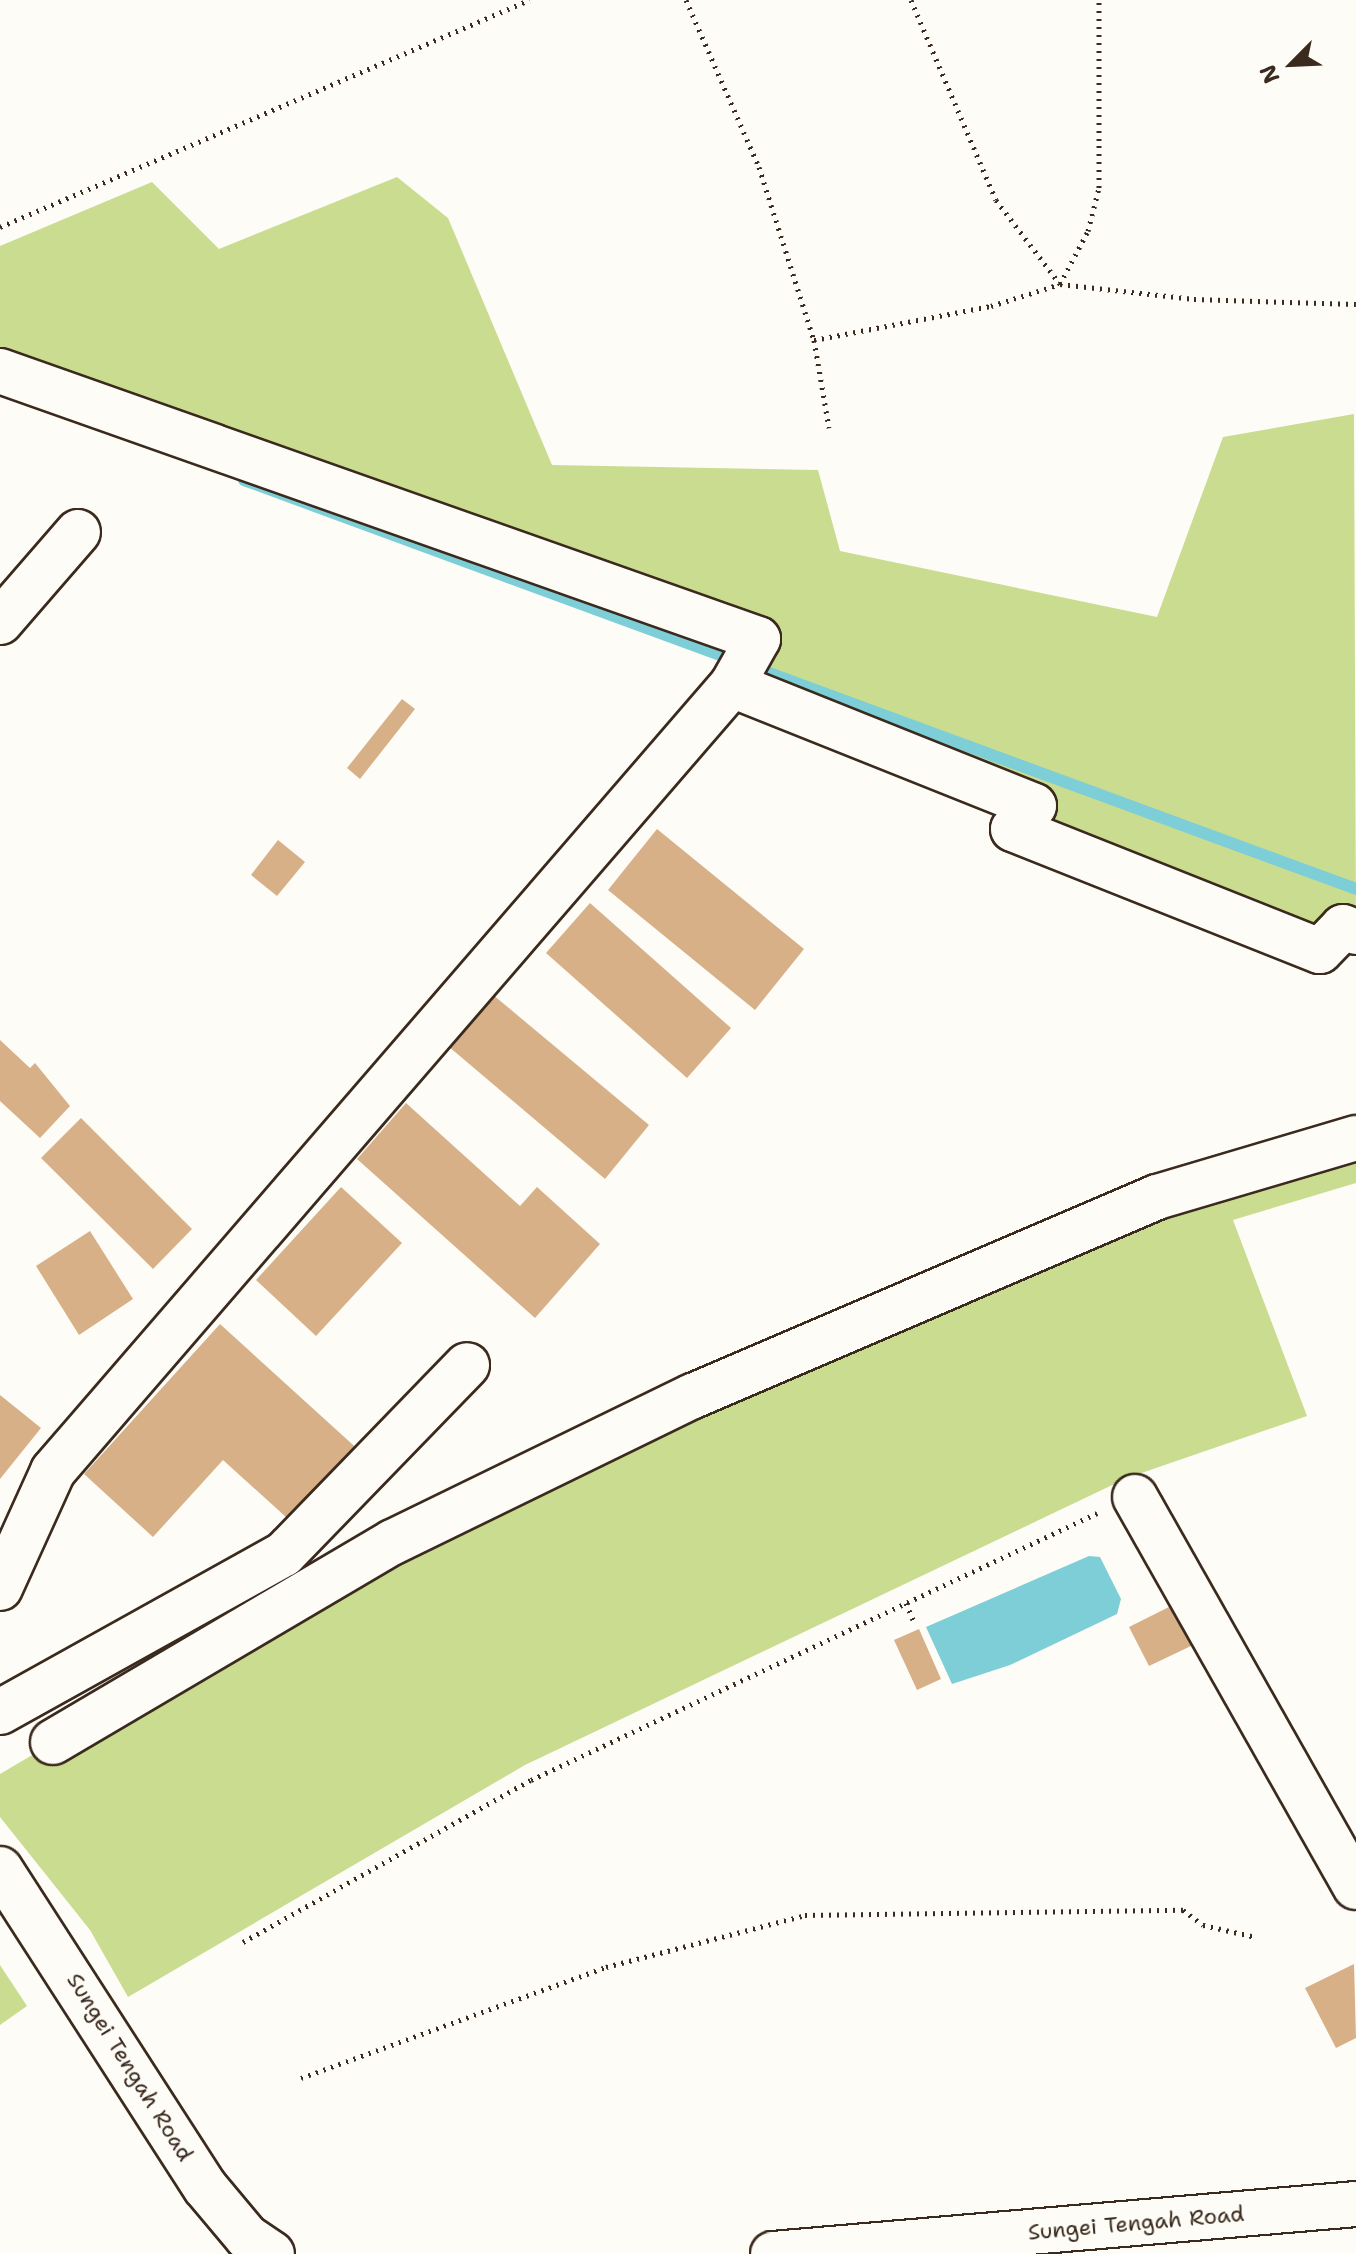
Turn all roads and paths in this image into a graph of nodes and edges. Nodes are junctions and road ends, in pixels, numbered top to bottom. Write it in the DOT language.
graph roads {
  1 [pos="529,0"];
  2 [pos="686,0"];
  3 [pos="911,0"];
  4 [pos="1099,0"];
  5 [pos="0,227"];
  6 [pos="1060,284"];
  7 [pos="1356,304"];
  8 [pos="814,340"];
  9 [pos="0,371"];
  10 [pos="829,428"];
  11 [pos="78,532"];
  12 [pos="0,622"];
  13 [pos="732,685"];
  14 [pos="1356,932"];
  15 [pos="1356,1138"];
  16 [pos="467,1365"];
  17 [pos="1135,1497"];
  18 [pos="0,1588"];
  19 [pos="906,1603"];
  20 [pos="915,1624"];
  21 [pos="0,1712"];
  22 [pos="53,1742"];
  23 [pos="0,1869"];
  24 [pos="1356,1887"];
  25 [pos="1256,1937"];
  26 [pos="243,1942"];
  27 [pos="301,2078"];
  28 [pos="1356,2204"];
  29 [pos="948,2246"];
  30 [pos="272,2254"];
  31 [pos="773,2254"];
  1 -- 5 [label="path"];
  2 -- 8 [label="path"];
  3 -- 6 [label="path"];
  4 -- 6 [label="path"];
  6 -- 7 [label="path"];
  6 -- 8 [label="path"];
  8 -- 10 [label="path"];
  9 -- 13 [label="street"];
  11 -- 12 [label="street"];
  13 -- 14 [label="street"];
  13 -- 18 [label="street"];
  15 -- 22 [label="street"];
  16 -- 21 [label="street"];
  17 -- 19 [label="path"];
  17 -- 24 [label="street"];
  19 -- 20 [label="path"];
  19 -- 26 [label="path"];
  23 -- 30 [label="street, Sungei Tengah Road"];
  25 -- 27 [label="path"];
  28 -- 29 [label="street, Sungei Tengah Road"];
  29 -- 31 [label="street, Sungei Tengah Road"];
}
